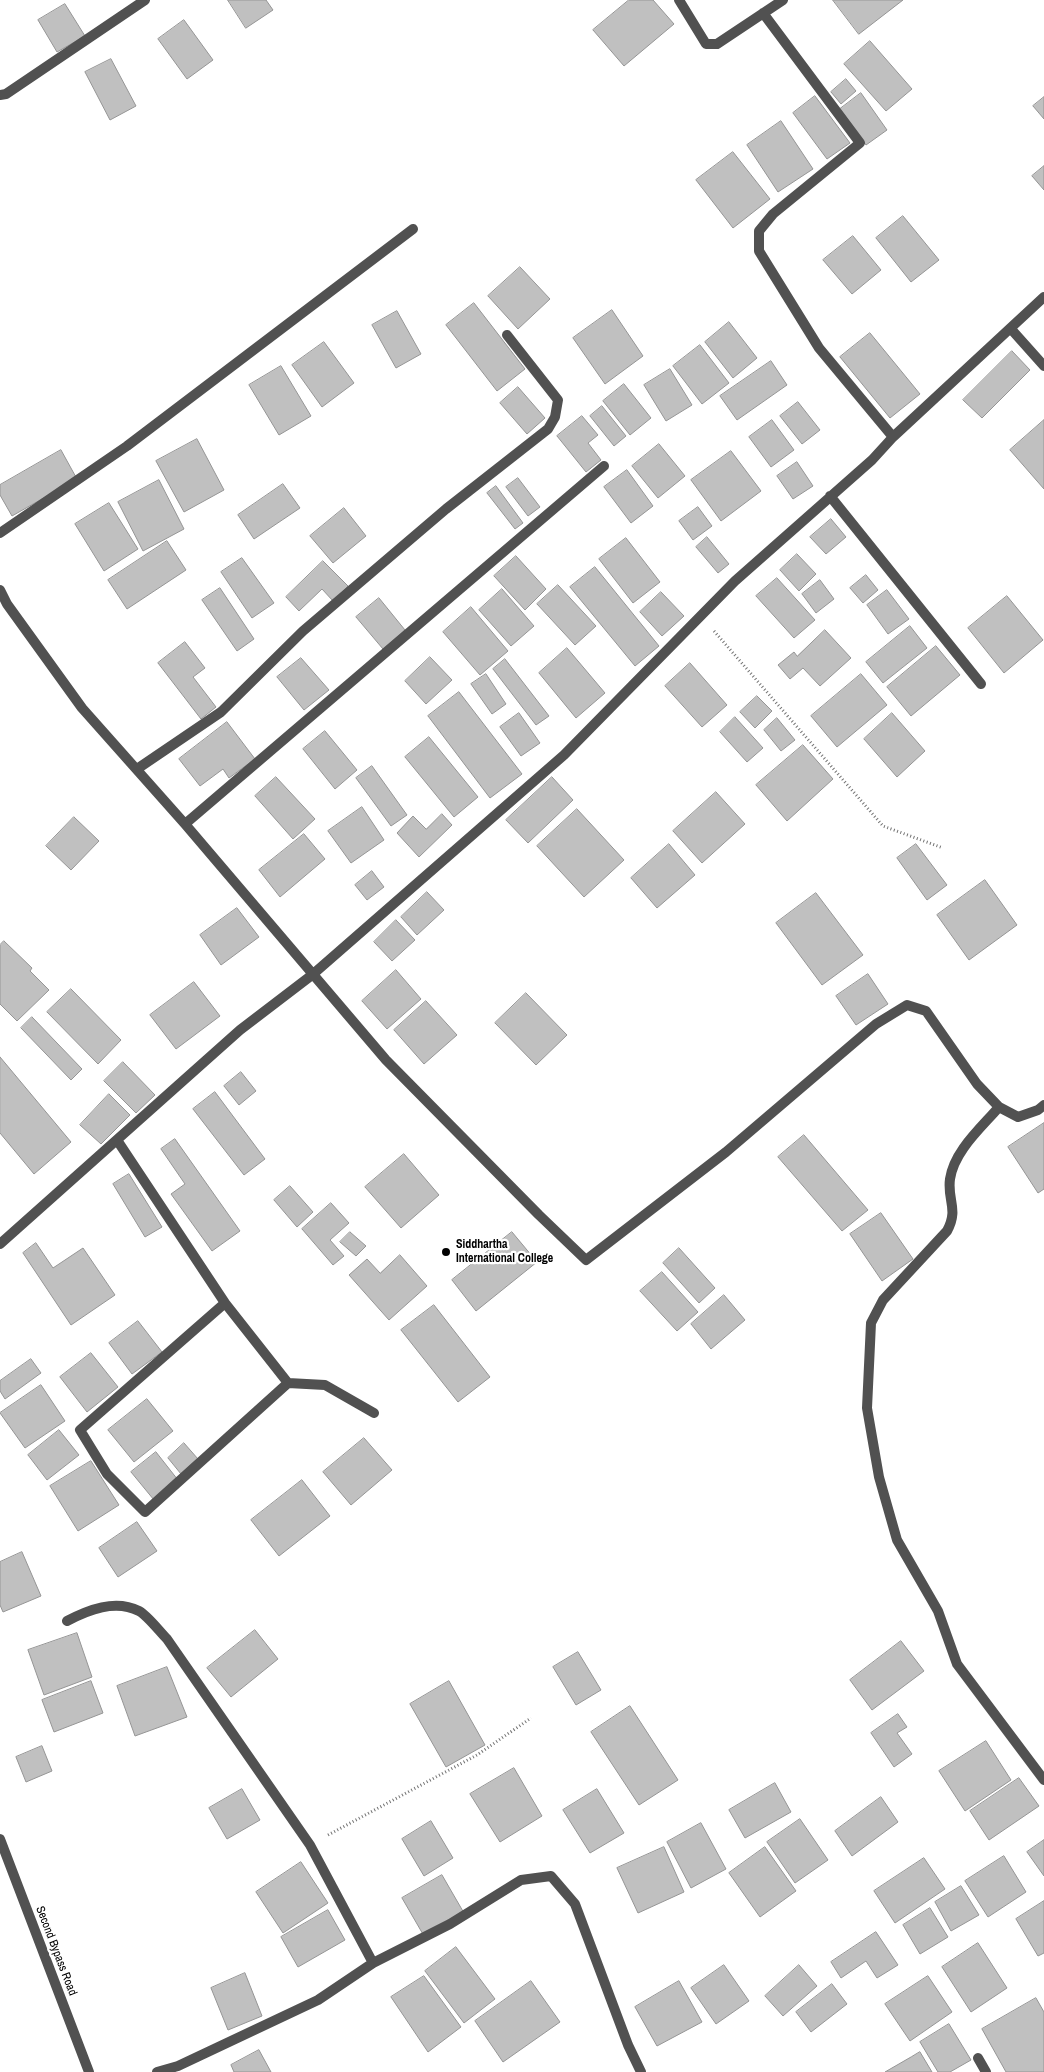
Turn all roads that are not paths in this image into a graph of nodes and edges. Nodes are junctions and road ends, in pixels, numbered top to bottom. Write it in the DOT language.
graph roads {
  1 [pos="145,0"];
  2 [pos="679,0"];
  3 [pos="784,0"];
  4 [pos="763,13"];
  5 [pos="0,95"];
  6 [pos="413,230"];
  7 [pos="1044,297"];
  8 [pos="1011,329"];
  9 [pos="507,335"];
  10 [pos="1044,366"];
  11 [pos="893,437"];
  12 [pos="604,466"];
  13 [pos="830,496"];
  14 [pos="0,533"];
  15 [pos="0,590"];
  16 [pos="981,684"];
  17 [pos="137,769"];
  18 [pos="185,824"];
  19 [pos="312,975"];
  20 [pos="1044,1105"];
  21 [pos="999,1107"];
  22 [pos="117,1140"];
  23 [pos="0,1244"];
  24 [pos="225,1303"];
  25 [pos="288,1383"];
  26 [pos="374,1413"];
  27 [pos="66,1621"];
  28 [pos="1044,1780"];
  29 [pos="0,1839"];
  30 [pos="373,1963"];
  31 [pos="978,2058"];
  32 [pos="89,2072"];
  33 [pos="157,2072"];
  34 [pos="641,2072"];
  35 [pos="986,2072"];
  1 -- 5 [label="street"];
  2 -- 4 [label="street"];
  3 -- 4 [label="street"];
  4 -- 11 [label="street"];
  6 -- 14 [label="street"];
  7 -- 8 [label="street"];
  8 -- 10 [label="street"];
  8 -- 11 [label="street"];
  9 -- 17 [label="street"];
  11 -- 13 [label="street"];
  12 -- 18 [label="street"];
  13 -- 16 [label="street"];
  13 -- 19 [label="street"];
  15 -- 17 [label="street"];
  17 -- 18 [label="street"];
  18 -- 19 [label="street"];
  19 -- 21 [label="street"];
  19 -- 22 [label="street"];
  20 -- 21 [label="street"];
  21 -- 28 [label="street"];
  22 -- 23 [label="street"];
  22 -- 24 [label="street"];
  24 -- 25 [label="street"];
  24 -- 25 [label="street"];
  25 -- 26 [label="street"];
  27 -- 30 [label="street"];
  29 -- 32 [label="street, Second Bypass Road"];
  30 -- 33 [label="street"];
  30 -- 34 [label="street"];
  31 -- 35 [label="street"];
}
